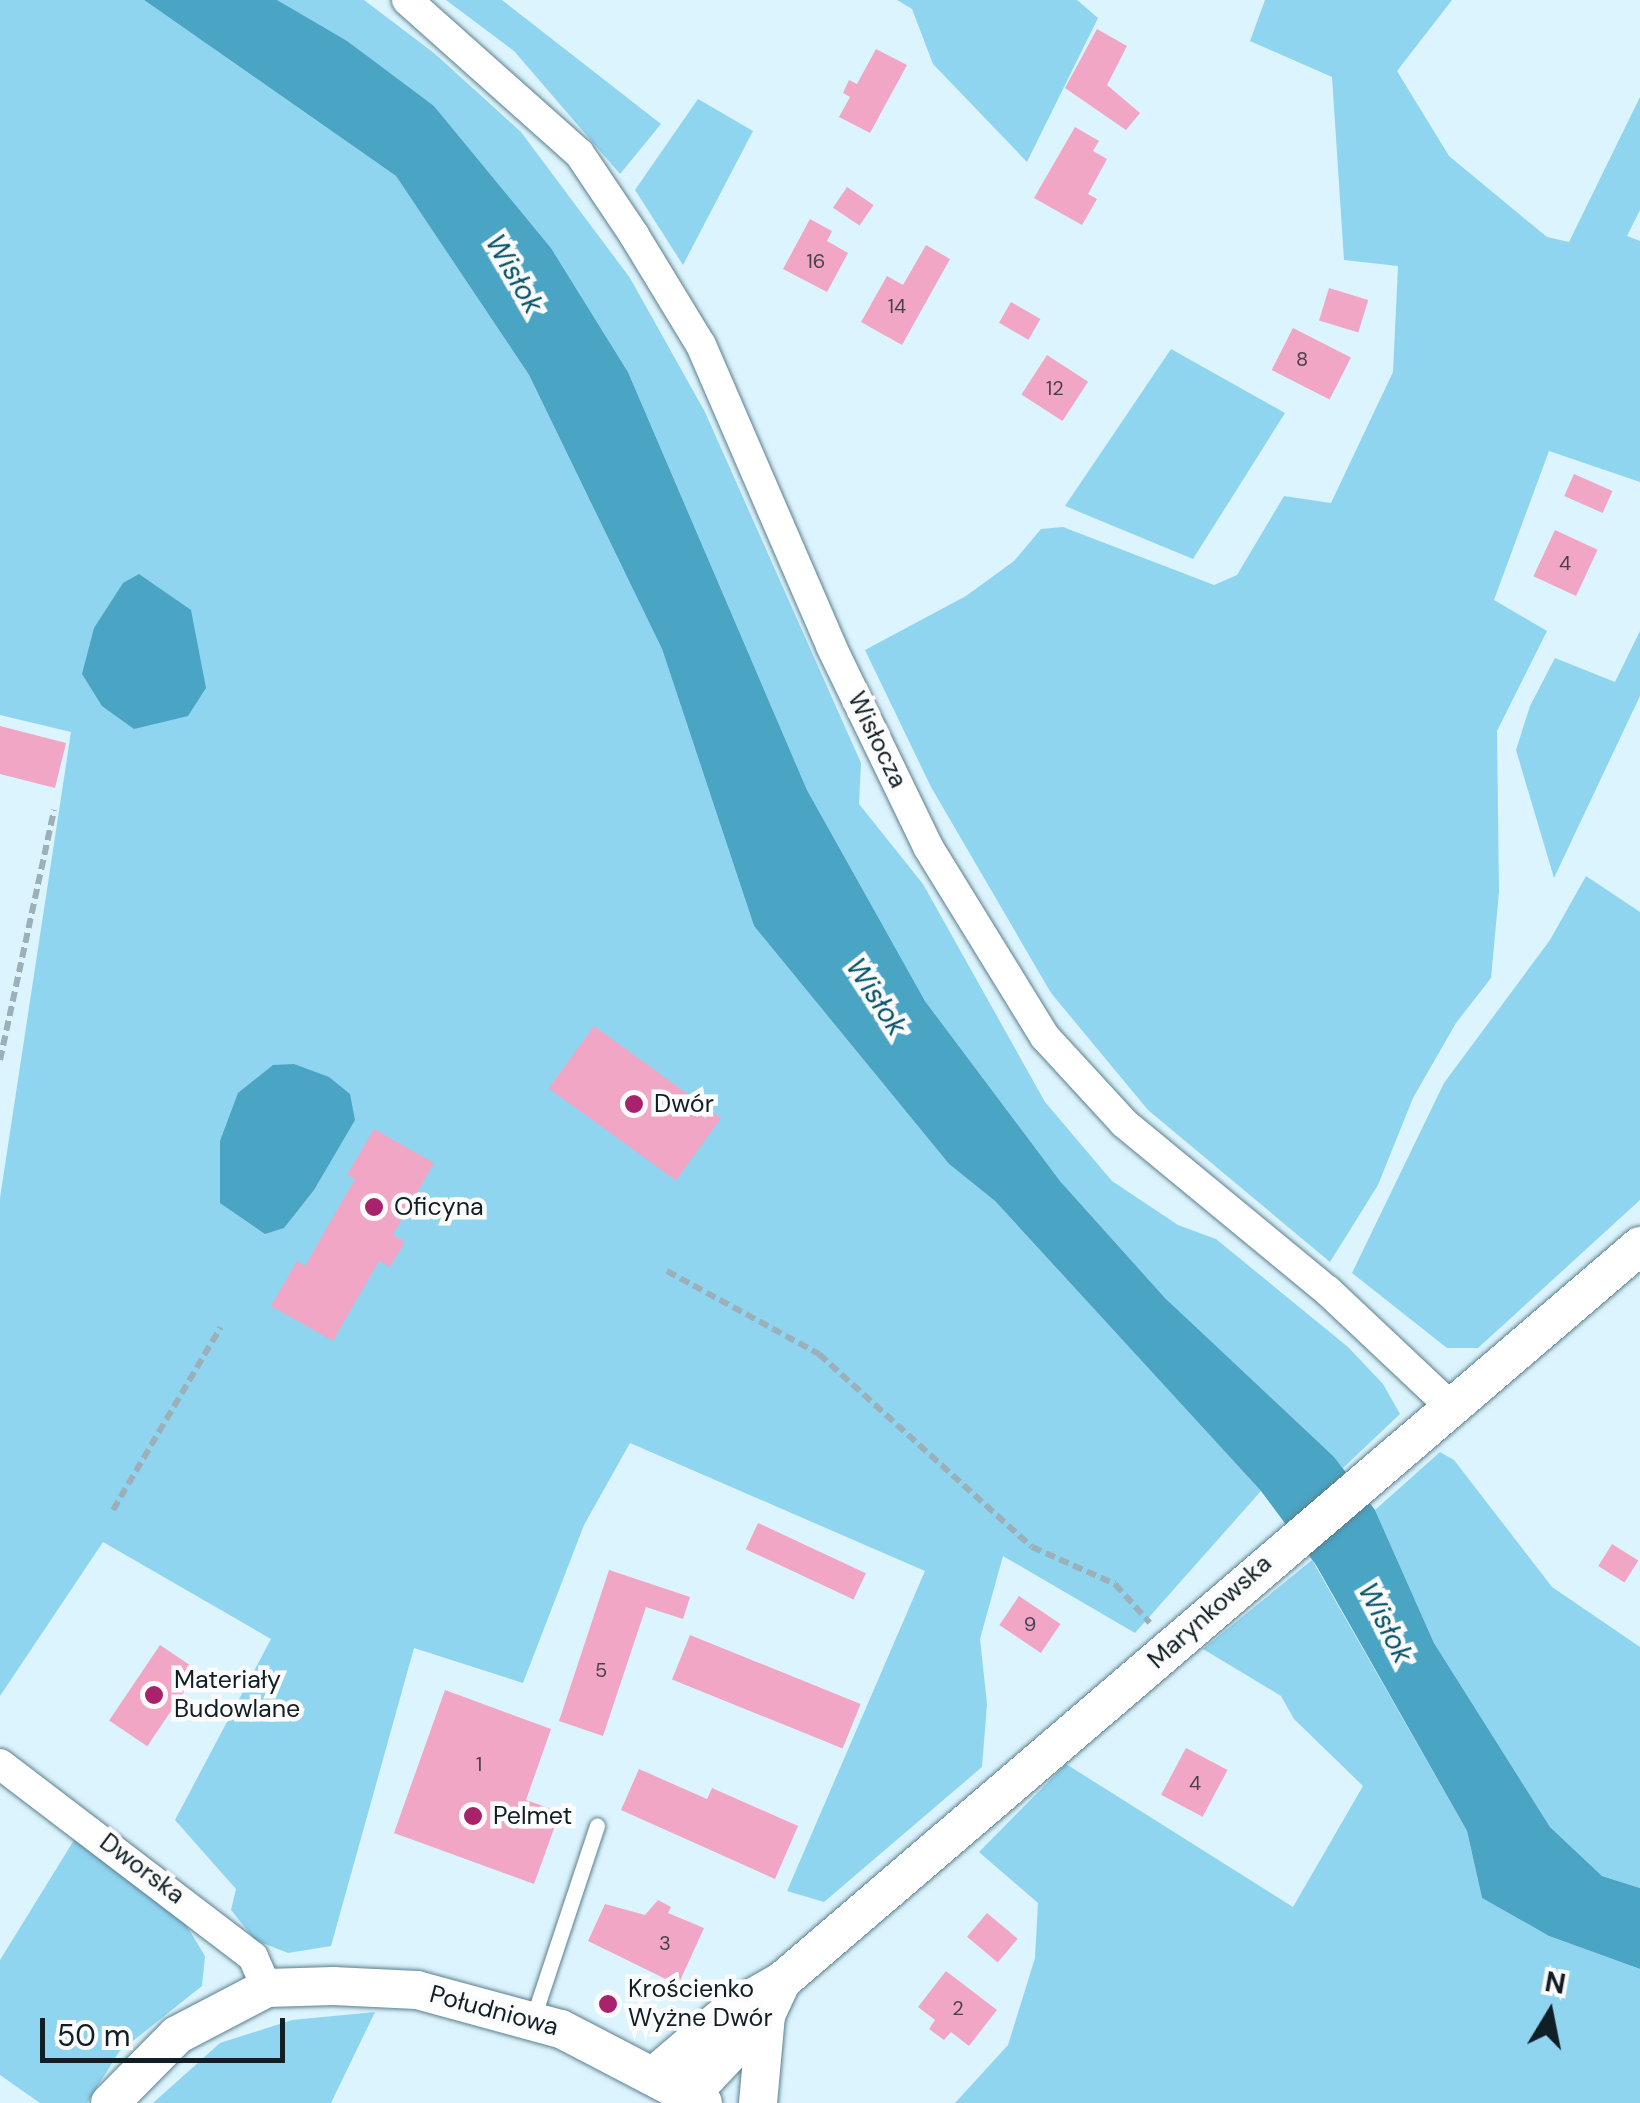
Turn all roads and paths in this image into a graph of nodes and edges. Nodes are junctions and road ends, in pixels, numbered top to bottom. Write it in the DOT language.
graph roads {
  1 [pos="407,0"];
  2 [pos="54,810"];
  3 [pos="0,1060"];
  4 [pos="1640,1246"];
  5 [pos="667,1271"];
  6 [pos="221,1328"];
  7 [pos="1450,1406"];
  8 [pos="114,1510"];
  9 [pos="1172,1648"];
  10 [pos="0,1764"];
  11 [pos="597,1826"];
  12 [pos="782,1980"];
  13 [pos="267,1988"];
  14 [pos="766,2016"];
  15 [pos="532,2021"];
  16 [pos="678,2088"];
  17 [pos="110,2103"];
  18 [pos="758,2103"];
  1 -- 7 [label="street, Wisłocza"];
  2 -- 3 [label="path"];
  4 -- 7 [label="street, Marynkowska"];
  5 -- 9 [label="path"];
  6 -- 8 [label="path"];
  7 -- 9 [label="street, Marynkowska"];
  9 -- 12 [label="street, Marynkowska"];
  10 -- 13 [label="street, Dworska"];
  11 -- 15 [label="lane"];
  12 -- 14 [label="street, Marynkowska"];
  12 -- 16 [label="street, Marynkowska"];
  13 -- 15 [label="street, Południowa"];
  13 -- 17 [label="street"];
  14 -- 16 [label="street"];
  14 -- 18 [label="street, Marynkowska"];
  15 -- 16 [label="street, Południowa"];
}
